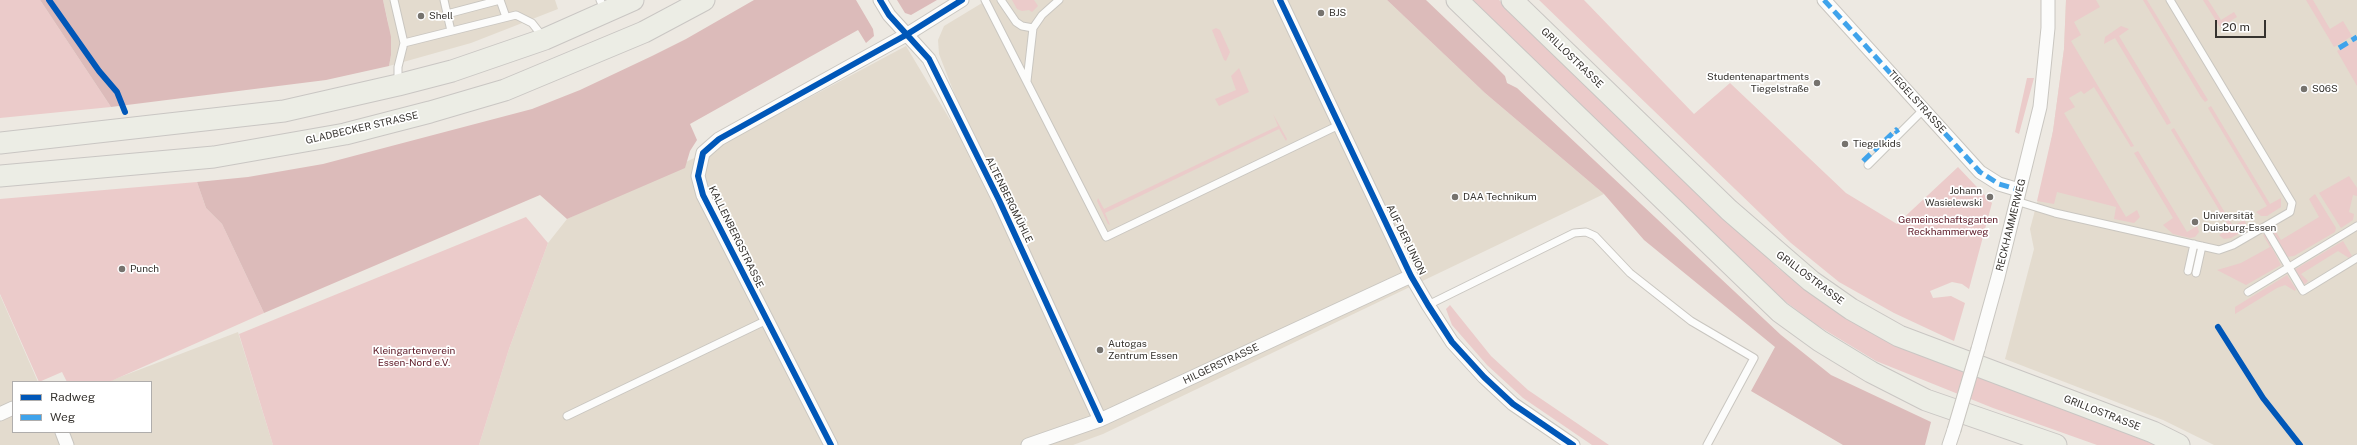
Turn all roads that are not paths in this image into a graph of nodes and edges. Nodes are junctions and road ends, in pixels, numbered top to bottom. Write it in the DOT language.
graph roads {
  1 [pos="394,0"];
  2 [pos="444,0"];
  3 [pos="500,0"];
  4 [pos="633,0"];
  5 [pos="704,0"];
  6 [pos="880,0"];
  7 [pos="962,0"];
  8 [pos="985,0"];
  9 [pos="1001,0"];
  10 [pos="1059,0"];
  11 [pos="1280,0"];
  12 [pos="1457,0"];
  13 [pos="1512,0"];
  14 [pos="1824,0"];
  15 [pos="2048,0"];
  16 [pos="2170,0"];
  17 [pos="603,6"];
  18 [pos="447,14"];
  19 [pos="506,17"];
  20 [pos="1033,28"];
  21 [pos="451,31"];
  22 [pos="906,35"];
  23 [pos="545,39"];
  24 [pos="404,43"];
  25 [pos="1027,82"];
  26 [pos="398,85"];
  27 [pos="1924,109"];
  28 [pos="1339,125"];
  29 [pos="0,143"];
  30 [pos="1868,166"];
  31 [pos="0,176"];
  32 [pos="2018,196"];
  33 [pos="2357,226"];
  34 [pos="2264,227"];
  35 [pos="2194,244"];
  36 [pos="2202,246"];
  37 [pos="2357,258"];
  38 [pos="2289,268"];
  39 [pos="2188,271"];
  40 [pos="2196,274"];
  41 [pos="1411,276"];
  42 [pos="2248,292"];
  43 [pos="1428,305"];
  44 [pos="766,320"];
  45 [pos="12,408"];
  46 [pos="0,414"];
  47 [pos="567,416"];
  48 [pos="1100,420"];
  49 [pos="62,433"];
  50 [pos="67,445"];
  51 [pos="830,445"];
  52 [pos="1028,445"];
  53 [pos="1573,445"];
  54 [pos="1707,445"];
  55 [pos="1949,445"];
  56 [pos="2056,445"];
  57 [pos="2179,445"];
  1 -- 24 [label="lane"];
  2 -- 18 [label="lane"];
  3 -- 18 [label="lane"];
  3 -- 19 [label="lane"];
  4 -- 17 [label="main road"];
  5 -- 31 [label="main road, GLADBECKER STRASSE"];
  6 -- 22 [label="street, ALTENBERGMÜHLE"];
  7 -- 22 [label="street, KALLENBERGSTRASSE"];
  8 -- 25 [label="lane"];
  9 -- 20 [label="lane"];
  10 -- 20 [label="lane"];
  11 -- 28 [label="street, AUF DER UNION"];
  12 -- 56 [label="main road"];
  13 -- 57 [label="main road, GRILLOSTRASSE"];
  14 -- 27 [label="street, TIEGELSTRASSE"];
  15 -- 32 [label="street, RECKHAMMERWEG"];
  16 -- 34 [label="lane"];
  17 -- 23 [label="main road"];
  18 -- 21 [label="lane"];
  19 -- 21 [label="lane"];
  19 -- 23 [label="lane"];
  20 -- 25 [label="lane"];
  21 -- 24 [label="lane"];
  22 -- 44 [label="street, KALLENBERGSTRASSE"];
  22 -- 48 [label="street, ALTENBERGMÜHLE"];
  23 -- 26 [label="main road"];
  24 -- 26 [label="lane"];
  25 -- 28 [label="lane"];
  26 -- 29 [label="main road"];
  27 -- 30 [label="lane"];
  27 -- 32 [label="street, TIEGELSTRASSE"];
  28 -- 41 [label="street, AUF DER UNION"];
  32 -- 35 [label="lane"];
  32 -- 55 [label="street, RECKHAMMERWEG, bridge"];
  33 -- 38 [label="lane"];
  34 -- 36 [label="lane"];
  34 -- 38 [label="lane"];
  35 -- 36 [label="lane"];
  35 -- 39 [label="lane"];
  36 -- 40 [label="lane"];
  37 -- 38 [label="lane"];
  38 -- 42 [label="lane"];
  41 -- 43 [label="street, AUF DER UNION"];
  41 -- 48 [label="street, HILGERSTRASSE"];
  43 -- 53 [label="street, AUF DER UNION"];
  43 -- 54 [label="lane"];
  44 -- 47 [label="lane"];
  44 -- 51 [label="street, KALLENBERGSTRASSE"];
  45 -- 46 [label="street"];
  48 -- 52 [label="street, HILGERSTRASSE"];
  49 -- 50 [label="street"];
}
